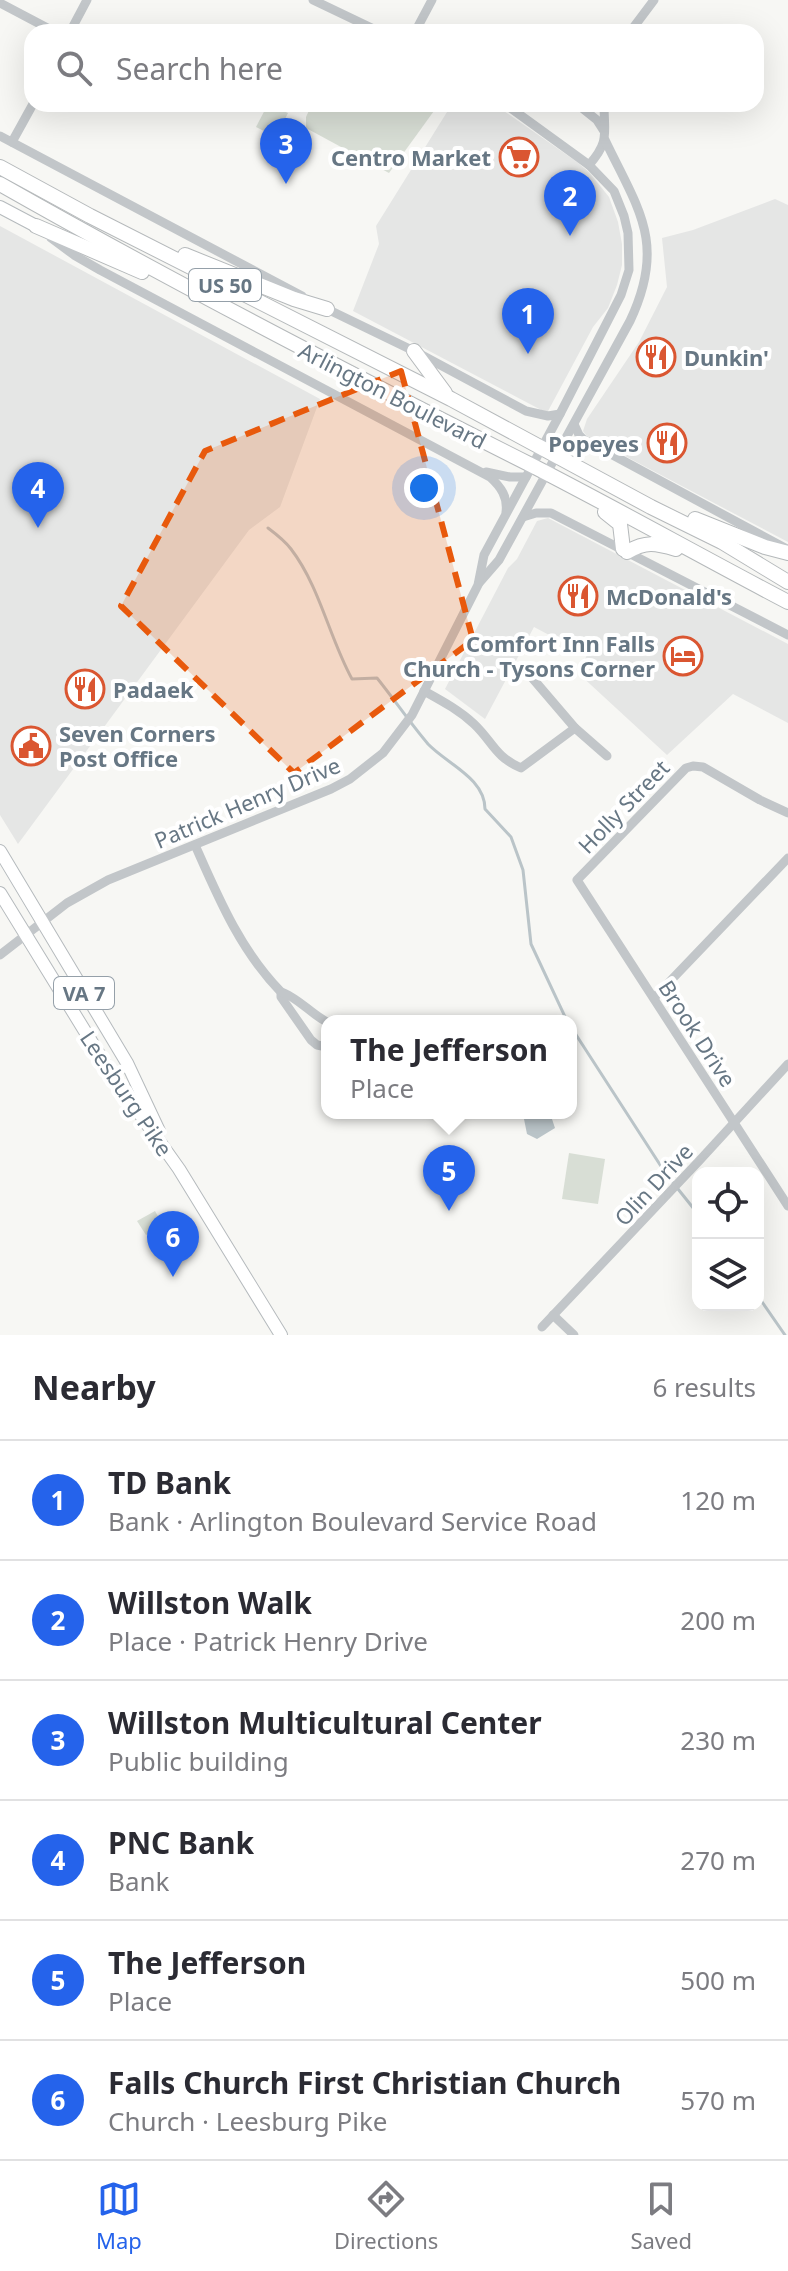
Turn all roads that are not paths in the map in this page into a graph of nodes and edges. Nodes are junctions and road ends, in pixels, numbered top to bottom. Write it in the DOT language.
graph roads {
  1 [pos="313,0"];
  2 [pos="432,0"];
  3 [pos="654,0"];
  4 [pos="88,2"];
  5 [pos="0,3"];
  6 [pos="40,24"];
  7 [pos="75,24"];
  8 [pos="363,24"];
  9 [pos="419,24"];
  10 [pos="636,24"];
  11 [pos="29,112"];
  12 [pos="524,112"];
  13 [pos="587,112"];
  14 [pos="604,112"];
  15 [pos="0,136"];
  16 [pos="604,136"];
  17 [pos="12,142"];
  18 [pos="589,165"];
  19 [pos="0,167"];
  20 [pos="0,184"];
  21 [pos="0,207"];
  22 [pos="90,216"];
  23 [pos="36,226"];
  24 [pos="223,306"];
  25 [pos="327,309"];
  26 [pos="414,351"];
  27 [pos="451,399"];
  28 [pos="560,414"];
  29 [pos="574,424"];
  30 [pos="541,448"];
  31 [pos="555,456"];
  32 [pos="470,467"];
  33 [pos="529,471"];
  34 [pos="546,473"];
  35 [pos="576,489"];
  36 [pos="651,507"];
  37 [pos="506,515"];
  38 [pos="523,517"];
  39 [pos="625,550"];
  40 [pos="788,551"];
  41 [pos="707,560"];
  42 [pos="788,582"];
  43 [pos="478,585"];
  44 [pos="788,602"];
  45 [pos="788,635"];
  46 [pos="522,666"];
  47 [pos="424,691"];
  48 [pos="575,728"];
  49 [pos="607,756"];
  50 [pos="788,813"];
  51 [pos="195,845"];
  52 [pos="0,851"];
  53 [pos="788,858"];
  54 [pos="577,880"];
  55 [pos="0,893"];
  56 [pos="42,922"];
  57 [pos="25,935"];
  58 [pos="0,955"];
  59 [pos="281,992"];
  60 [pos="654,998"];
  61 [pos="321,1018"];
  62 [pos="321,1046"];
  63 [pos="788,1064"];
  64 [pos="734,1123"];
  65 [pos="179,1169"];
  66 [pos="788,1206"];
  67 [pos="553,1315"];
  68 [pos="542,1327"];
  69 [pos="281,1335"];
  70 [pos="574,1335"];
  1 -- 8 [label="street"];
  2 -- 9 [label="street"];
  3 -- 10 [label="street"];
  4 -- 7 [label="street"];
  5 -- 6 [label="street"];
  11 -- 17 [label="street"];
  12 -- 18 [label="street, Patrick Henry Drive"];
  13 -- 16 [label="street, Patrick Henry Drive"];
  14 -- 16 [label="street, Patrick Henry Drive"];
  15 -- 17 [label="street"];
  16 -- 18 [label="street"];
  16 -- 29 [label="street, Patrick Henry Drive"];
  17 -- 25 [label="street"];
  18 -- 28 [label="street, Patrick Henry Drive"];
  19 -- 22 [label="highway, Arlington Boulevard / US 50"];
  20 -- 24 [label="highway, Arlington Boulevard / US 50"];
  21 -- 23 [label="main road"];
  22 -- 25 [label="highway"];
  22 -- 27 [label="highway, Arlington Boulevard / US 50"];
  23 -- 24 [label="highway"];
  23 -- 32 [label="street"];
  24 -- 33 [label="highway, Arlington Boulevard / US 50"];
  25 -- 26 [label="street"];
  26 -- 27 [label="highway"];
  26 -- 28 [label="street"];
  27 -- 30 [label="highway, Arlington Boulevard / US 50"];
  28 -- 30 [label="street, Patrick Henry Drive"];
  29 -- 31 [label="street, Patrick Henry Drive"];
  29 -- 40 [label="street"];
  30 -- 31 [label="highway, Arlington Boulevard / US 50"];
  30 -- 33 [label="street, Patrick Henry Drive"];
  31 -- 34 [label="street, Patrick Henry Drive"];
  31 -- 36 [label="highway, Arlington Boulevard / US 50"];
  32 -- 33 [label="street"];
  32 -- 37 [label="street"];
  33 -- 34 [label="highway, Arlington Boulevard / US 50"];
  33 -- 37 [label="street, Patrick Henry Drive"];
  34 -- 35 [label="highway, Arlington Boulevard / US 50"];
  34 -- 38 [label="street, Patrick Henry Drive"];
  35 -- 39 [label="highway"];
  35 -- 41 [label="highway, Arlington Boulevard / US 50"];
  36 -- 40 [label="highway"];
  36 -- 42 [label="highway, Arlington Boulevard / US 50"];
  37 -- 43 [label="street, Patrick Henry Drive"];
  38 -- 39 [label="street"];
  38 -- 43 [label="street, Patrick Henry Drive"];
  39 -- 41 [label="highway"];
  39 -- 45 [label="street"];
  41 -- 44 [label="highway, Arlington Boulevard / US 50"];
  43 -- 47 [label="street, Patrick Henry Drive"];
  46 -- 48 [label="street"];
  47 -- 48 [label="street"];
  47 -- 51 [label="street, Patrick Henry Drive"];
  48 -- 49 [label="street"];
  50 -- 54 [label="street, Holly Street"];
  51 -- 56 [label="street, Patrick Henry Drive"];
  51 -- 59 [label="street"];
  52 -- 56 [label="main road, Leesburg Pike / VA 7"];
  53 -- 60 [label="street"];
  54 -- 60 [label="street, Brook Drive"];
  55 -- 57 [label="main road, Leesburg Pike / VA 7"];
  56 -- 57 [label="street, Patrick Henry Drive"];
  56 -- 65 [label="main road, Leesburg Pike / VA 7"];
  57 -- 58 [label="street, Patrick Henry Drive"];
  57 -- 65 [label="main road, Leesburg Pike / VA 7"];
  59 -- 61 [label="street"];
  59 -- 62 [label="street"];
  60 -- 64 [label="street, Brook Drive"];
  63 -- 64 [label="street, Olin Drive"];
  64 -- 66 [label="street, Brook Drive"];
  64 -- 67 [label="street, Olin Drive"];
  65 -- 69 [label="main road, Leesburg Pike / VA 7"];
  67 -- 68 [label="street, Olin Drive"];
  67 -- 70 [label="street"];
}
